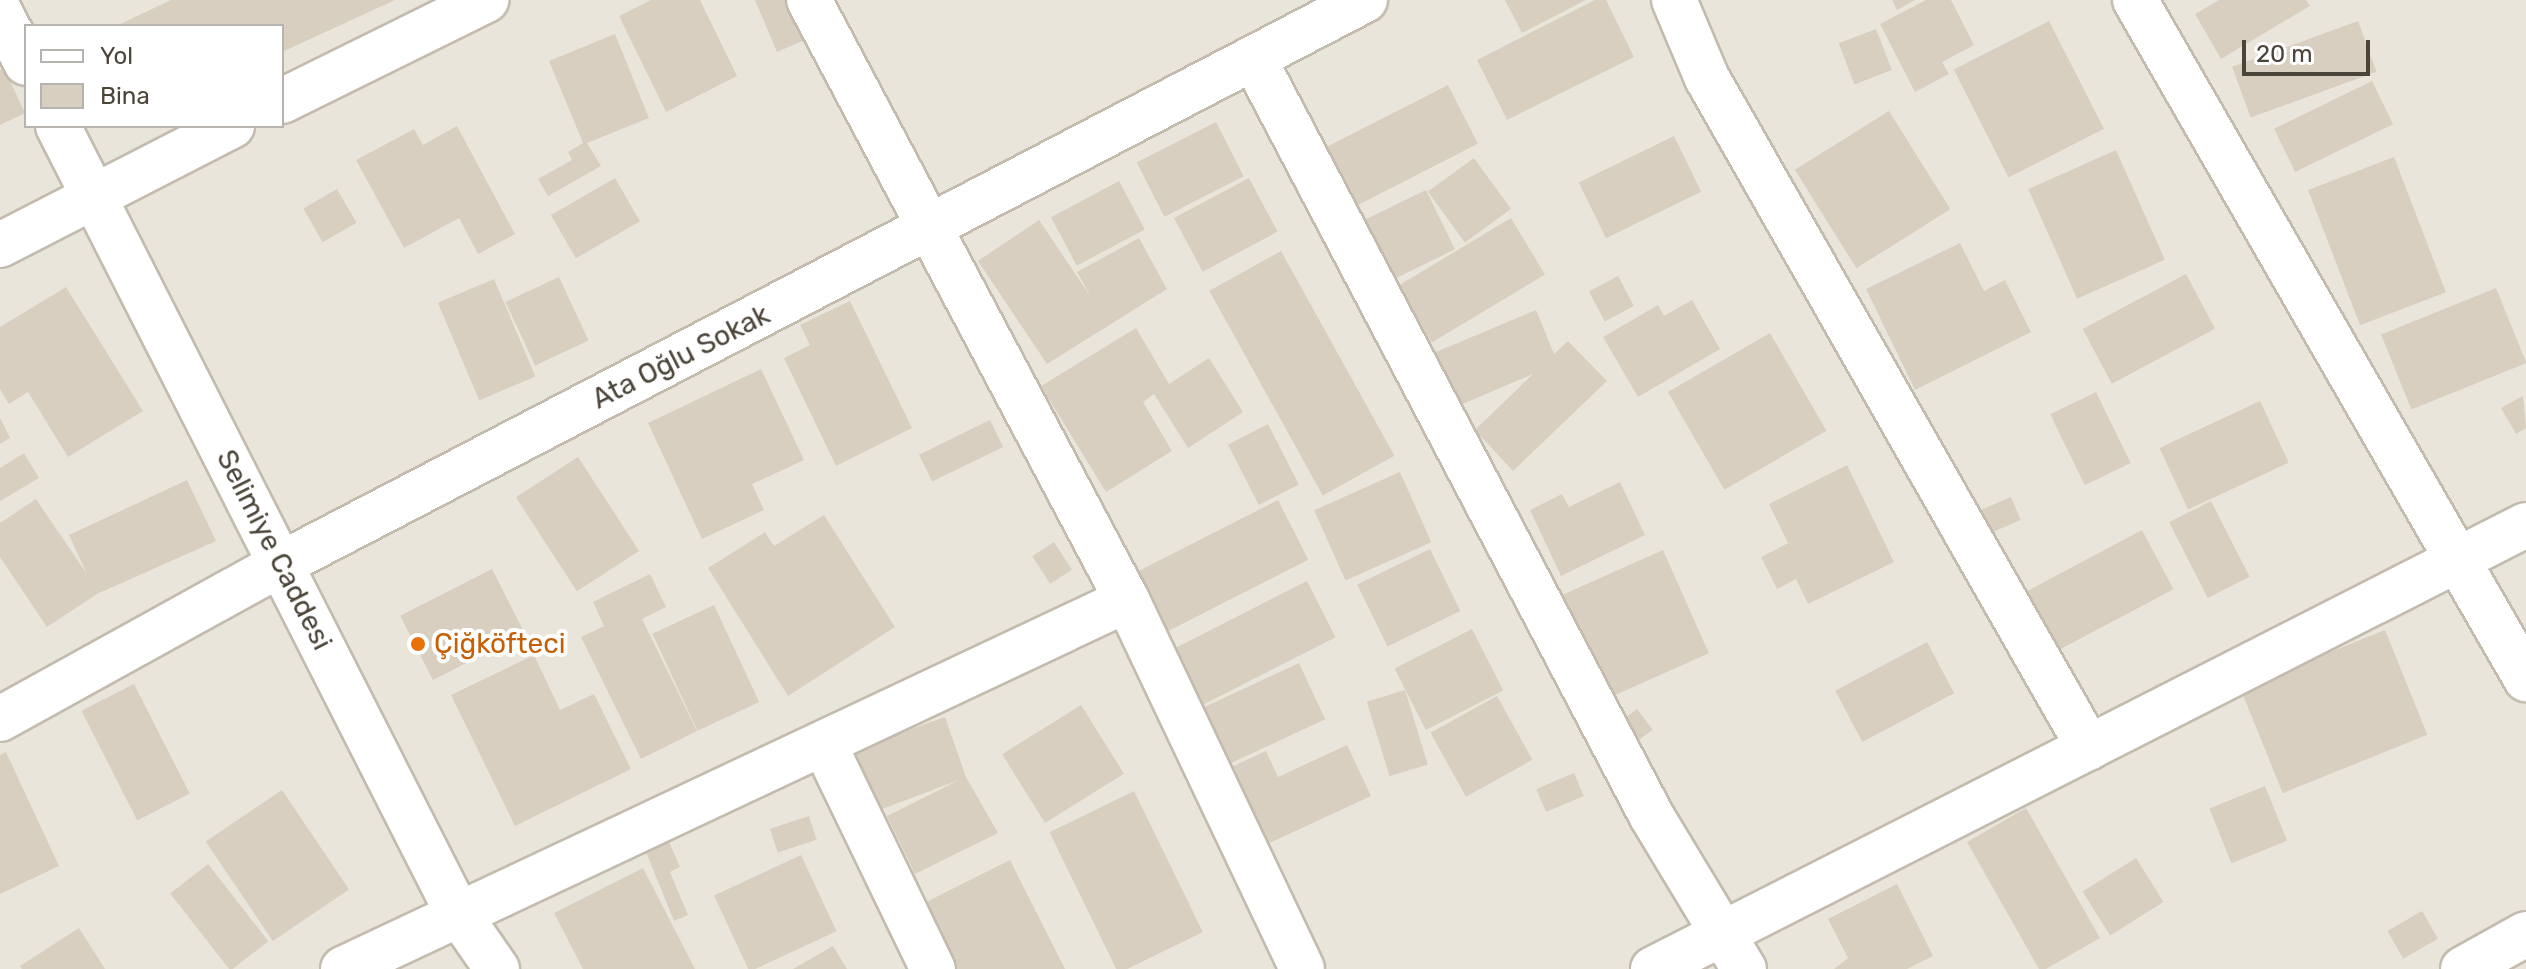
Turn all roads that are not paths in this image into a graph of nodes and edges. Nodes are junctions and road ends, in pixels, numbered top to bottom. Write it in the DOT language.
graph roads {
  1 [pos="486,0"];
  2 [pos="809,0"];
  3 [pos="1365,0"];
  4 [pos="1674,0"];
  5 [pos="2135,0"];
  6 [pos="0,12"];
  7 [pos="24,59"];
  8 [pos="1254,59"];
  9 [pos="284,100"];
  10 [pos="59,128"];
  11 [pos="228,128"];
  12 [pos="93,195"];
  13 [pos="930,228"];
  14 [pos="0,245"];
  15 [pos="2526,525"];
  16 [pos="2458,559"];
  17 [pos="281,564"];
  18 [pos="1127,600"];
  19 [pos="2526,679"];
  20 [pos="0,719"];
  21 [pos="825,746"];
  22 [pos="2089,748"];
  23 [pos="456,910"];
  24 [pos="2526,934"];
  25 [pos="1735,951"];
  26 [pos="343,969"];
  27 [pos="497,969"];
  28 [pos="933,969"];
  29 [pos="1302,969"];
  30 [pos="1653,969"];
  31 [pos="2463,969"];
  1 -- 9 [label="street"];
  2 -- 13 [label="street"];
  3 -- 8 [label="street, Ata Oğlu Sokak"];
  4 -- 22 [label="street"];
  5 -- 16 [label="street"];
  6 -- 7 [label="street"];
  8 -- 13 [label="street, Ata Oğlu Sokak"];
  8 -- 25 [label="street"];
  10 -- 12 [label="street, Selimiye Caddesi"];
  11 -- 12 [label="street"];
  12 -- 14 [label="street"];
  12 -- 17 [label="street, Selimiye Caddesi"];
  13 -- 17 [label="street, Ata Oğlu Sokak"];
  13 -- 18 [label="street"];
  15 -- 16 [label="street"];
  16 -- 19 [label="street"];
  16 -- 22 [label="street"];
  17 -- 20 [label="street, Ata Oğlu Sokak"];
  17 -- 23 [label="street, Selimiye Caddesi"];
  18 -- 21 [label="street"];
  18 -- 29 [label="street"];
  21 -- 23 [label="street"];
  21 -- 28 [label="street"];
  22 -- 25 [label="street"];
  23 -- 26 [label="street"];
  23 -- 27 [label="street, Selimiye Caddesi"];
  24 -- 31 [label="street"];
  25 -- 30 [label="street"];
}
